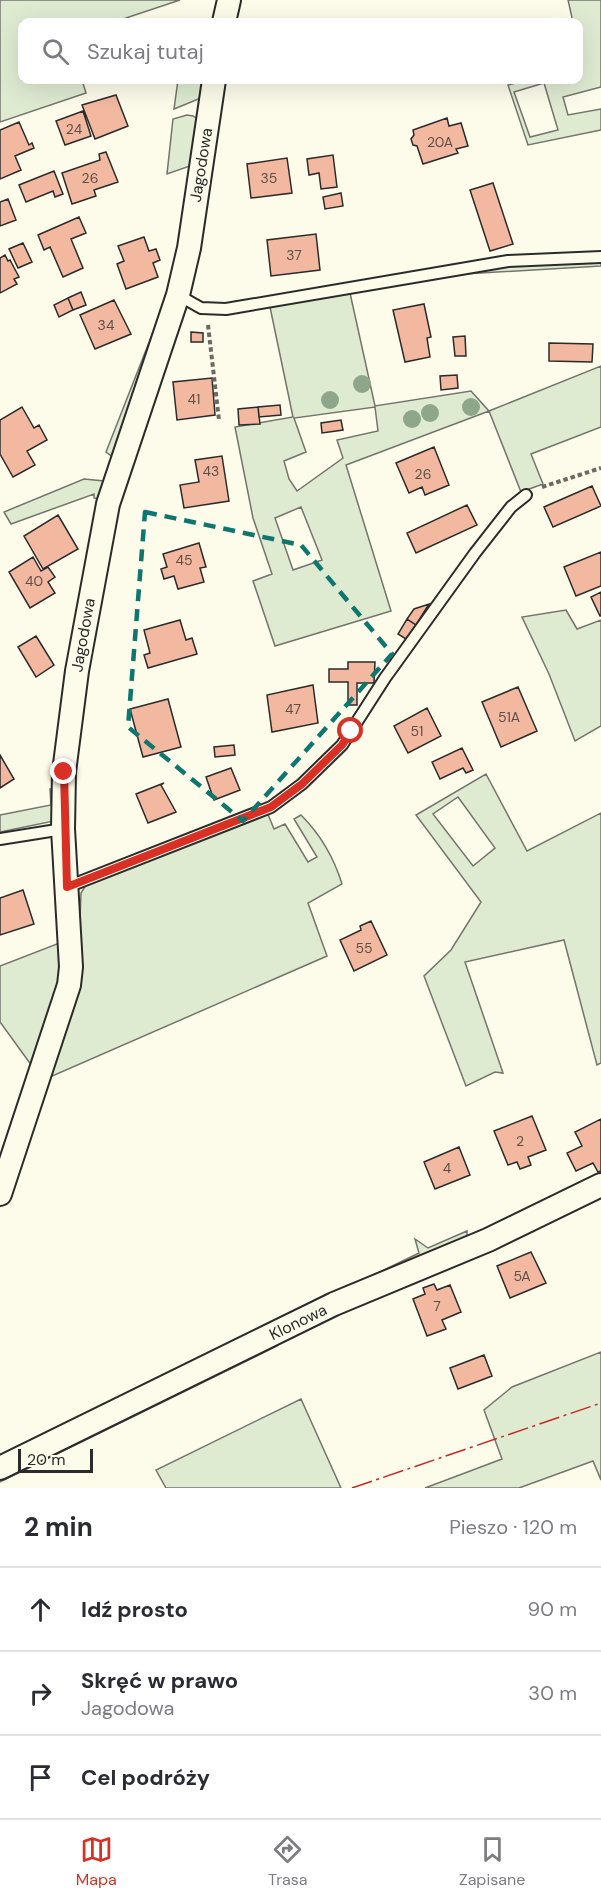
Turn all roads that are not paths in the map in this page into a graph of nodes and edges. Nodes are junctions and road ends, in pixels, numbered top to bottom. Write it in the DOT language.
graph roads {
  1 [pos="229,0"];
  2 [pos="225,18"];
  3 [pos="213,84"];
  4 [pos="601,257"];
  5 [pos="178,296"];
  6 [pos="526,495"];
  7 [pos="63,829"];
  8 [pos="0,839"];
  9 [pos="67,887"];
  10 [pos="601,1185"];
  11 [pos="0,1194"];
  12 [pos="0,1468"];
  1 -- 2 [label="street"];
  3 -- 5 [label="street, Jagodowa"];
  4 -- 5 [label="lane"];
  5 -- 7 [label="street, Jagodowa"];
  6 -- 9 [label="lane"];
  7 -- 8 [label="lane"];
  7 -- 9 [label="street, Jagodowa"];
  9 -- 11 [label="street, Jagodowa"];
  10 -- 12 [label="street, Klonowa"];
}
